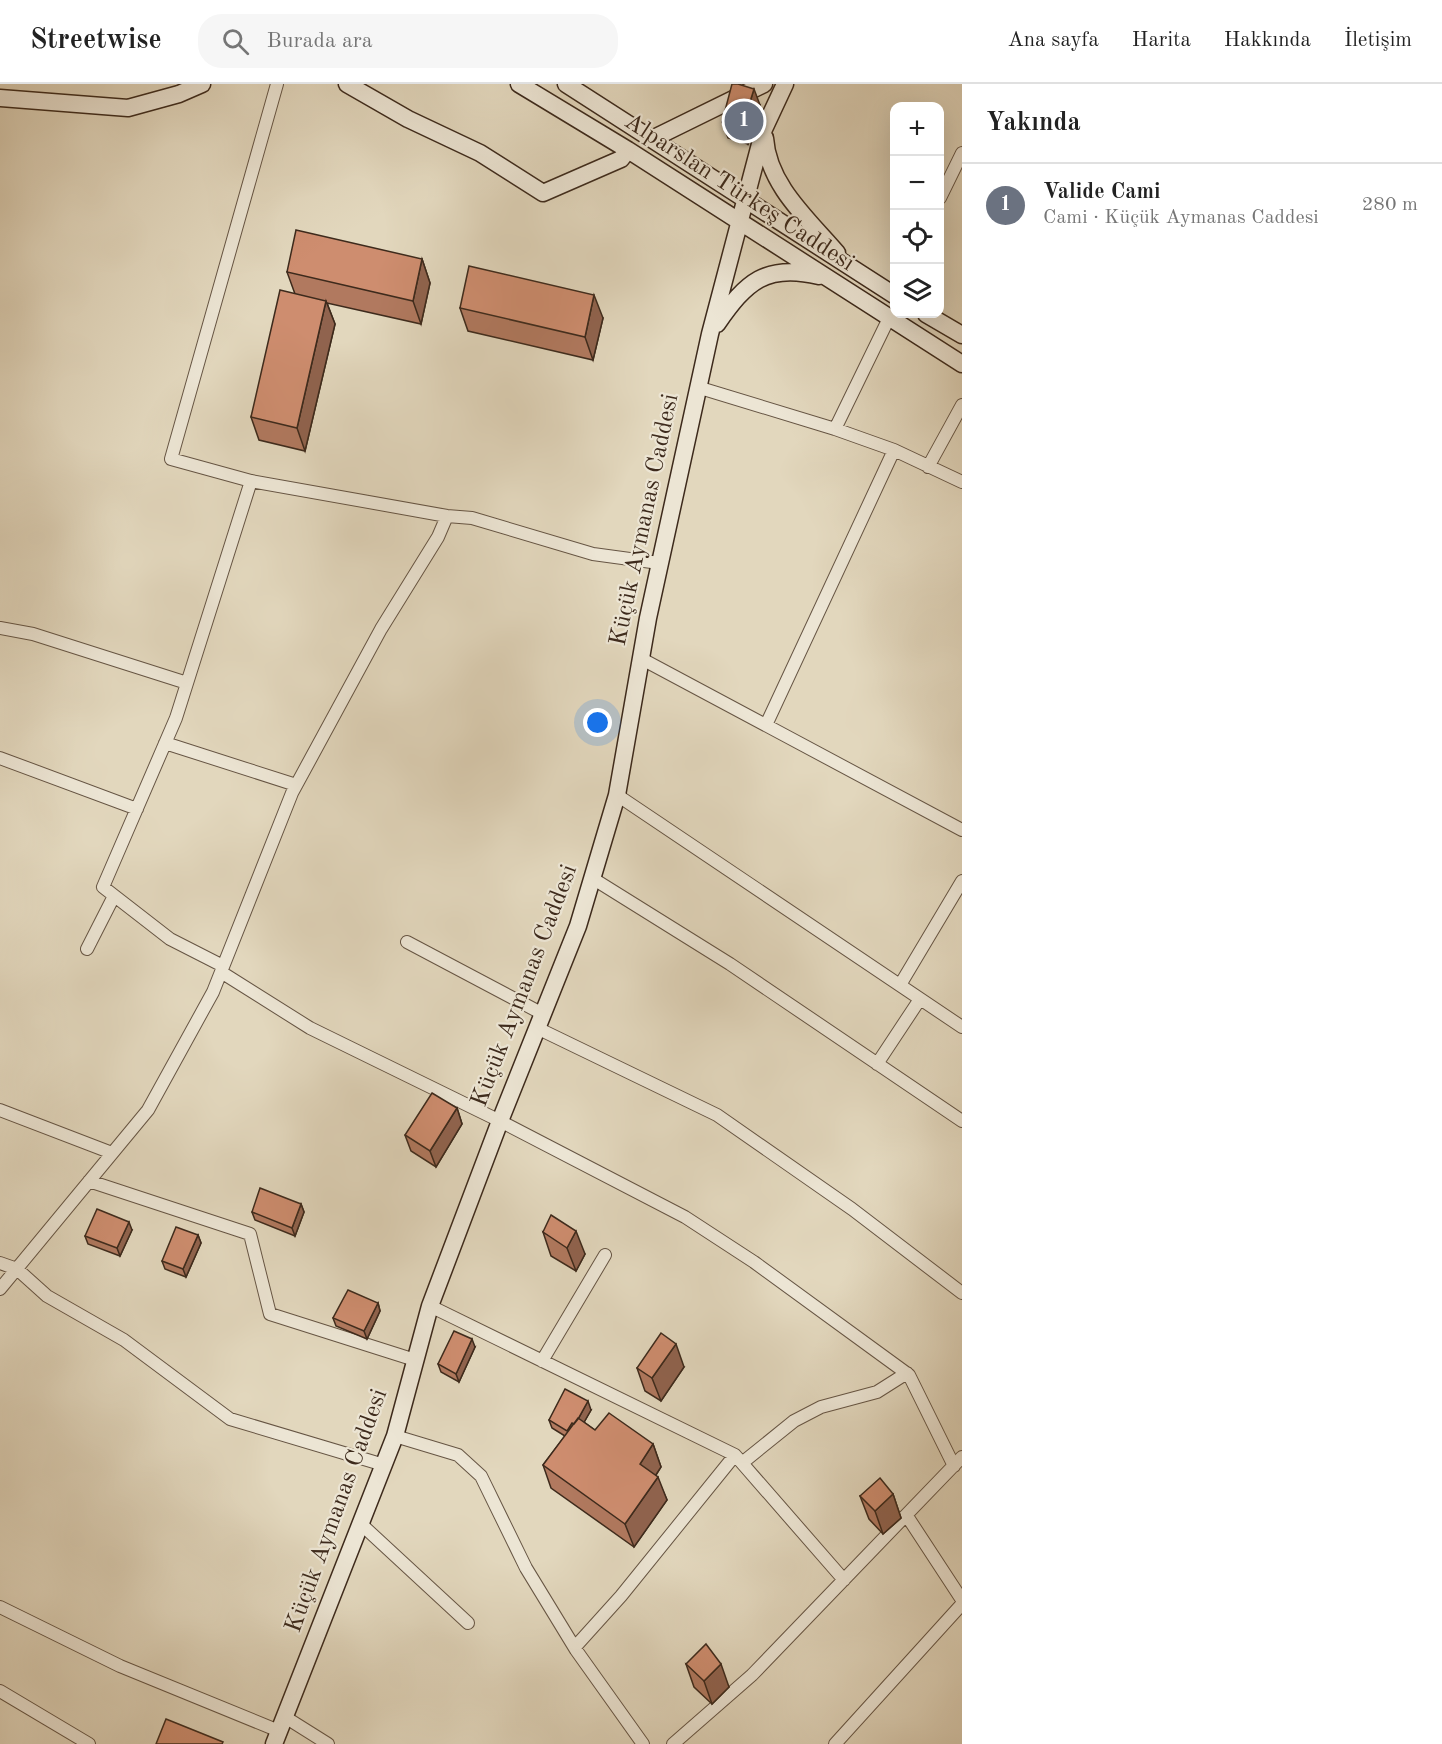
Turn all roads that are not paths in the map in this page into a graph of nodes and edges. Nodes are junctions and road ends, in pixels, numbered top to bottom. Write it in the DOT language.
graph roads {
  1 [pos="202,84"];
  2 [pos="277,84"];
  3 [pos="348,84"];
  4 [pos="519,84"];
  5 [pos="566,84"];
  6 [pos="764,84"];
  7 [pos="785,84"];
  8 [pos="0,98"];
  9 [pos="764,129"];
  10 [pos="652,139"];
  11 [pos="628,150"];
  12 [pos="962,153"];
  13 [pos="944,188"];
  14 [pos="746,200"];
  15 [pos="740,221"];
  16 [pos="849,268"];
  17 [pos="828,278"];
  18 [pos="890,292"];
  19 [pos="889,318"];
  20 [pos="933,318"];
  21 [pos="710,334"];
  22 [pos="962,335"];
  23 [pos="962,364"];
  24 [pos="697,387"];
  25 [pos="962,405"];
  26 [pos="835,429"];
  27 [pos="894,450"];
  28 [pos="928,467"];
  29 [pos="251,481"];
  30 [pos="962,482"];
  31 [pos="447,516"];
  32 [pos="659,563"];
  33 [pos="0,628"];
  34 [pos="640,658"];
  35 [pos="187,683"];
  36 [pos="766,725"];
  37 [pos="165,743"];
  38 [pos="0,758"];
  39 [pos="296,785"];
  40 [pos="617,795"];
  41 [pos="137,809"];
  42 [pos="962,830"];
  43 [pos="592,878"];
  44 [pos="962,881"];
  45 [pos="114,896"];
  46 [pos="407,942"];
  47 [pos="87,949"];
  48 [pos="222,969"];
  49 [pos="900,985"];
  50 [pos="920,999"];
  51 [pos="540,1021"];
  52 [pos="962,1027"];
  53 [pos="877,1064"];
  54 [pos="0,1110"];
  55 [pos="500,1121"];
  56 [pos="962,1121"];
  57 [pos="112,1153"];
  58 [pos="89,1181"];
  59 [pos="605,1255"];
  60 [pos="0,1263"];
  61 [pos="17,1269"];
  62 [pos="0,1289"];
  63 [pos="962,1293"];
  64 [pos="430,1306"];
  65 [pos="415,1360"];
  66 [pos="542,1361"];
  67 [pos="907,1373"];
  68 [pos="395,1436"];
  69 [pos="739,1459"];
  70 [pos="958,1462"];
  71 [pos="384,1465"];
  72 [pos="907,1516"];
  73 [pos="361,1524"];
  74 [pos="844,1580"];
  75 [pos="962,1602"];
  76 [pos="0,1607"];
  77 [pos="468,1623"];
  78 [pos="575,1647"];
  79 [pos="0,1690"];
  80 [pos="279,1731"];
  81 [pos="89,1744"];
  82 [pos="328,1744"];
  83 [pos="644,1744"];
  84 [pos="673,1744"];
  85 [pos="835,1744"];
  1 -- 8 [label="street"];
  2 -- 29 [label="street"];
  3 -- 11 [label="street"];
  4 -- 11 [label="street, Alparslan Türkeş Caddesi"];
  5 -- 10 [label="street, Alparslan Türkeş Caddesi"];
  6 -- 10 [label="street"];
  7 -- 9 [label="street, Küçük Aymanas Caddesi"];
  9 -- 14 [label="street, Küçük Aymanas Caddesi"];
  9 -- 16 [label="street"];
  10 -- 14 [label="street, Alparslan Türkeş Caddesi"];
  11 -- 15 [label="street, Alparslan Türkeş Caddesi"];
  12 -- 13 [label="street"];
  14 -- 15 [label="street, Küçük Aymanas Caddesi"];
  14 -- 16 [label="street, Alparslan Türkeş Caddesi"];
  15 -- 17 [label="street, Alparslan Türkeş Caddesi"];
  15 -- 21 [label="street, Küçük Aymanas Caddesi"];
  16 -- 18 [label="street, Alparslan Türkeş Caddesi"];
  17 -- 19 [label="street, Alparslan Türkeş Caddesi"];
  17 -- 21 [label="street"];
  19 -- 23 [label="street, Alparslan Türkeş Caddesi"];
  19 -- 26 [label="street"];
  20 -- 22 [label="street"];
  21 -- 24 [label="street, Küçük Aymanas Caddesi"];
  24 -- 26 [label="street"];
  24 -- 32 [label="street, Küçük Aymanas Caddesi"];
  25 -- 28 [label="street"];
  26 -- 27 [label="street"];
  27 -- 28 [label="street"];
  27 -- 36 [label="street"];
  28 -- 30 [label="street"];
  29 -- 31 [label="street"];
  29 -- 35 [label="street"];
  31 -- 32 [label="street"];
  31 -- 39 [label="street"];
  32 -- 34 [label="street, Küçük Aymanas Caddesi"];
  33 -- 35 [label="street"];
  34 -- 36 [label="street"];
  34 -- 40 [label="street, Küçük Aymanas Caddesi"];
  35 -- 37 [label="street"];
  36 -- 42 [label="street"];
  37 -- 39 [label="street"];
  37 -- 41 [label="street"];
  38 -- 41 [label="street"];
  39 -- 48 [label="street"];
  40 -- 43 [label="street, Küçük Aymanas Caddesi"];
  40 -- 49 [label="street"];
  41 -- 45 [label="street"];
  43 -- 51 [label="street, Küçük Aymanas Caddesi"];
  43 -- 53 [label="street"];
  44 -- 49 [label="street"];
  45 -- 47 [label="street"];
  45 -- 48 [label="street"];
  46 -- 51 [label="street"];
  48 -- 55 [label="street"];
  48 -- 57 [label="street"];
  49 -- 50 [label="street"];
  50 -- 52 [label="street"];
  50 -- 53 [label="street"];
  51 -- 55 [label="street, Küçük Aymanas Caddesi"];
  51 -- 63 [label="street"];
  53 -- 56 [label="street"];
  54 -- 57 [label="street"];
  55 -- 64 [label="street, Küçük Aymanas Caddesi"];
  55 -- 67 [label="street"];
  57 -- 58 [label="street"];
  58 -- 61 [label="street"];
  58 -- 65 [label="street"];
  59 -- 66 [label="street"];
  60 -- 61 [label="street"];
  61 -- 62 [label="street"];
  61 -- 71 [label="street"];
  64 -- 65 [label="street, Küçük Aymanas Caddesi"];
  64 -- 66 [label="street"];
  65 -- 68 [label="street, Küçük Aymanas Caddesi"];
  66 -- 69 [label="street"];
  67 -- 69 [label="street"];
  67 -- 70 [label="street"];
  68 -- 71 [label="street, Küçük Aymanas Caddesi"];
  68 -- 78 [label="street"];
  69 -- 74 [label="street"];
  69 -- 78 [label="street"];
  70 -- 72 [label="street"];
  71 -- 73 [label="street, Küçük Aymanas Caddesi"];
  72 -- 74 [label="street"];
  72 -- 75 [label="street"];
  73 -- 77 [label="street"];
  73 -- 80 [label="street, Küçük Aymanas Caddesi"];
  74 -- 84 [label="street"];
  75 -- 85 [label="street"];
  76 -- 80 [label="street"];
  78 -- 83 [label="street"];
  79 -- 81 [label="street"];
  80 -- 82 [label="street"];
}
